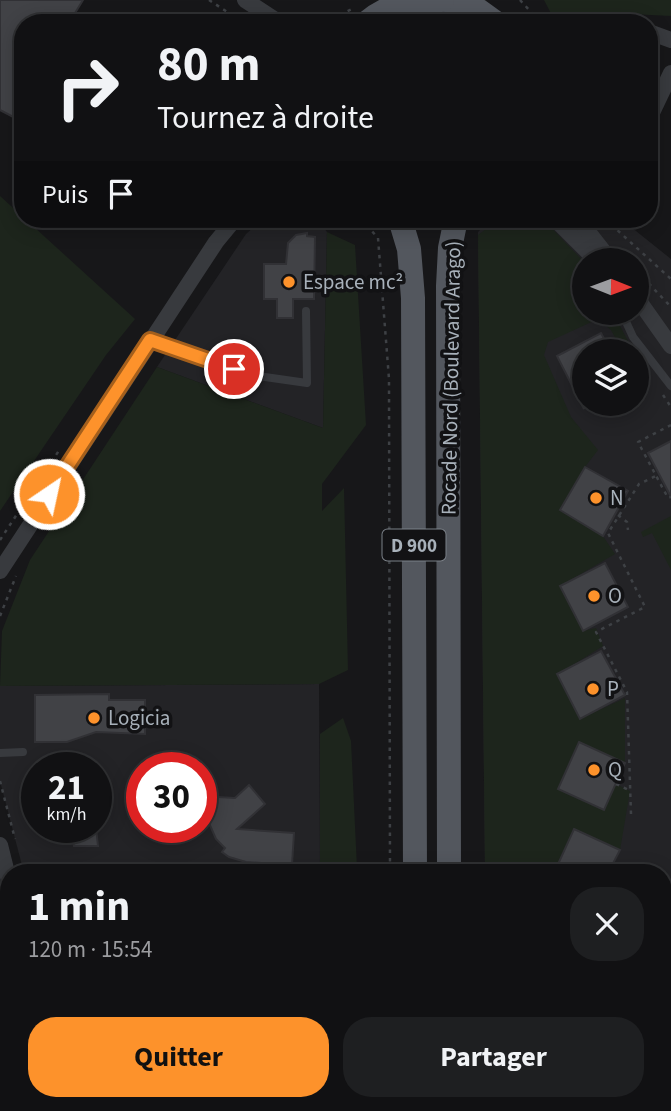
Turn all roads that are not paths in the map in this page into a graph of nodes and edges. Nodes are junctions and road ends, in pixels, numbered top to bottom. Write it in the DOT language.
graph roads {
  1 [pos="245,0"];
  2 [pos="445,0"];
  3 [pos="374,10"];
  4 [pos="482,11"];
  5 [pos="266,14"];
  6 [pos="671,73"];
  7 [pos="658,100"];
  8 [pos="228,228"];
  9 [pos="403,228"];
  10 [pos="454,228"];
  11 [pos="564,228"];
  12 [pos="585,228"];
  13 [pos="584,248"];
  14 [pos="601,248"];
  15 [pos="306,311"];
  16 [pos="649,315"];
  17 [pos="649,322"];
  18 [pos="628,326"];
  19 [pos="150,340"];
  20 [pos="671,347"];
  21 [pos="671,386"];
  22 [pos="0,571"];
  23 [pos="21,752"];
  24 [pos="0,753"];
  25 [pos="0,845"];
  26 [pos="5,864"];
  27 [pos="415,864"];
  28 [pos="449,864"];
  1 -- 5 [label="street"];
  2 -- 3 [label="main road"];
  2 -- 4 [label="main road"];
  6 -- 7 [label="street"];
  8 -- 19 [label="street"];
  9 -- 27 [label="main road, D 900"];
  10 -- 28 [label="main road, Rocade Nord (Boulevard Arago) / D 900"];
  11 -- 13 [label="street"];
  12 -- 14 [label="street"];
  15 -- 19 [label="lane"];
  16 -- 20 [label="street"];
  17 -- 20 [label="street"];
  18 -- 21 [label="lane"];
  19 -- 22 [label="street"];
  23 -- 24 [label="lane"];
  25 -- 26 [label="street"];
}
